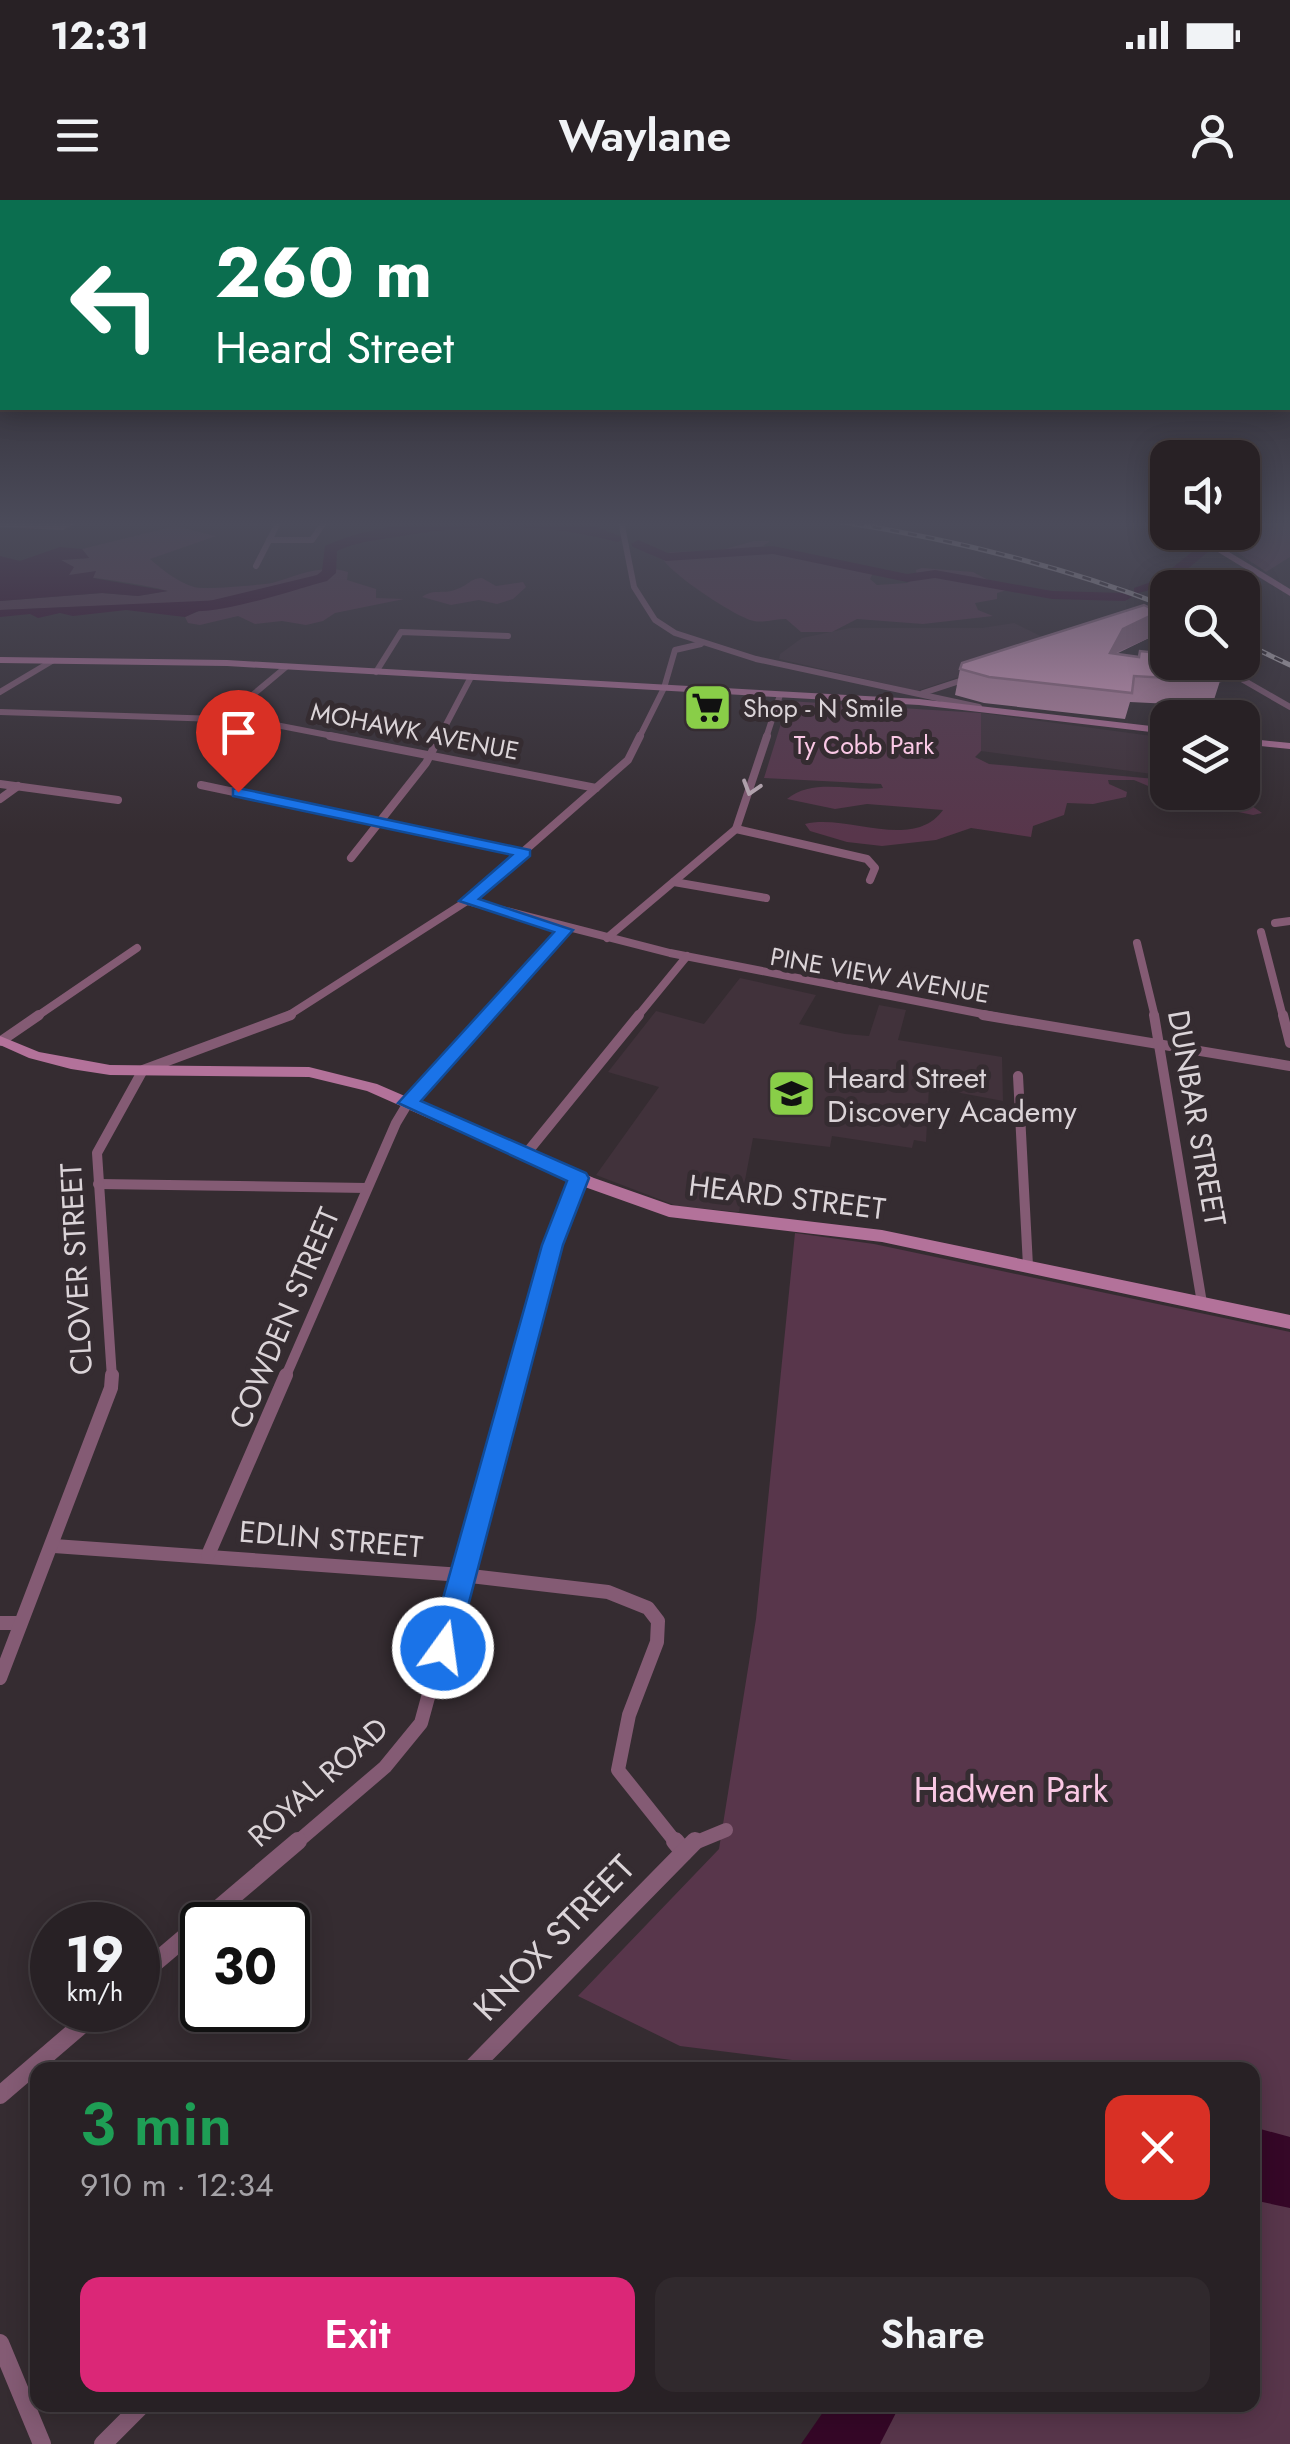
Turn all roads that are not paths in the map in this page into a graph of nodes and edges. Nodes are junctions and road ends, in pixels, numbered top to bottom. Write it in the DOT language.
graph roads {
  1 [pos="660,626"];
  2 [pos="667,626"];
  3 [pos="508,636"];
  4 [pos="701,644"];
  5 [pos="675,650"];
  6 [pos="0,660"];
  7 [pos="52,661"];
  8 [pos="286,667"];
  9 [pos="376,672"];
  10 [pos="975,676"];
  11 [pos="471,677"];
  12 [pos="1243,680"];
  13 [pos="664,688"];
  14 [pos="0,692"];
  15 [pos="920,694"];
  16 [pos="780,695"];
  17 [pos="892,695"];
  18 [pos="979,707"];
  19 [pos="1290,707"];
  20 [pos="0,712"];
  21 [pos="225,718"];
  22 [pos="1150,729"];
  23 [pos="1260,742"];
  24 [pos="1290,746"];
  25 [pos="430,755"];
  26 [pos="0,784"];
  27 [pos="201,785"];
  28 [pos="18,786"];
  29 [pos="596,788"];
  30 [pos="0,799"];
  31 [pos="118,800"];
  32 [pos="378,822"];
  33 [pos="736,829"];
  34 [pos="524,853"];
  35 [pos="351,858"];
  36 [pos="870,880"];
  37 [pos="674,882"];
  38 [pos="766,898"];
  39 [pos="467,901"];
  40 [pos="1290,921"];
  41 [pos="1275,923"];
  42 [pos="565,930"];
  43 [pos="1261,932"];
  44 [pos="607,938"];
  45 [pos="1137,943"];
  46 [pos="137,948"];
  47 [pos="687,956"];
  48 [pos="1277,993"];
  49 [pos="1290,993"];
  50 [pos="0,1040"];
  51 [pos="1290,1042"];
  52 [pos="1161,1044"];
  53 [pos="1290,1066"];
  54 [pos="143,1070"];
  55 [pos="1018,1076"];
  56 [pos="408,1103"];
  57 [pos="524,1155"];
  58 [pos="578,1178"];
  59 [pos="98,1184"];
  60 [pos="368,1188"];
  61 [pos="1028,1266"];
  62 [pos="1202,1303"];
  63 [pos="1290,1322"];
  64 [pos="54,1546"];
  65 [pos="208,1554"];
  66 [pos="462,1575"];
  67 [pos="0,1624"];
  68 [pos="20,1624"];
  69 [pos="0,1678"];
  70 [pos="726,1830"];
  71 [pos="684,1852"];
  72 [pos="160,1958"];
  73 [pos="73,2032"];
  74 [pos="38,2062"];
  75 [pos="478,2062"];
  76 [pos="30,2069"];
  77 [pos="0,2095"];
  78 [pos="0,2342"];
  79 [pos="135,2412"];
  80 [pos="42,2444"];
  81 [pos="103,2444"];
  1 -- 5 [label="street"];
  2 -- 4 [label="street"];
  3 -- 9 [label="street"];
  4 -- 5 [label="street"];
  4 -- 17 [label="street"];
  5 -- 13 [label="street"];
  6 -- 7 [label="main road"];
  7 -- 8 [label="main road"];
  7 -- 14 [label="street"];
  8 -- 9 [label="main road"];
  8 -- 21 [label="street"];
  9 -- 11 [label="main road"];
  10 -- 15 [label="street"];
  11 -- 13 [label="main road"];
  11 -- 25 [label="street"];
  12 -- 19 [label="street"];
  13 -- 16 [label="main road"];
  13 -- 29 [label="street"];
  15 -- 17 [label="street"];
  15 -- 18 [label="street"];
  16 -- 17 [label="main road"];
  16 -- 33 [label="street, one-way"];
  17 -- 18 [label="main road"];
  18 -- 22 [label="main road"];
  20 -- 21 [label="street, MOHAWK AVENUE"];
  21 -- 25 [label="street, MOHAWK AVENUE"];
  23 -- 24 [label="main road"];
  25 -- 29 [label="street, MOHAWK AVENUE"];
  25 -- 32 [label="street"];
  26 -- 28 [label="street"];
  27 -- 32 [label="street"];
  28 -- 30 [label="street"];
  28 -- 31 [label="street"];
  29 -- 34 [label="street"];
  32 -- 34 [label="street"];
  32 -- 35 [label="street"];
  33 -- 36 [label="street"];
  33 -- 37 [label="street"];
  34 -- 39 [label="street"];
  37 -- 38 [label="street"];
  37 -- 44 [label="street"];
  39 -- 42 [label="street, PINE VIEW AVENUE"];
  39 -- 54 [label="street"];
  40 -- 41 [label="street"];
  42 -- 44 [label="street, PINE VIEW AVENUE"];
  42 -- 56 [label="street, COWDEN STREET"];
  43 -- 48 [label="street"];
  44 -- 47 [label="street, PINE VIEW AVENUE"];
  45 -- 52 [label="street, DUNBAR STREET"];
  46 -- 50 [label="street"];
  47 -- 52 [label="street, PINE VIEW AVENUE"];
  47 -- 57 [label="street"];
  48 -- 49 [label="street"];
  48 -- 51 [label="street"];
  50 -- 54 [label="main road, HEARD STREET"];
  52 -- 53 [label="street, PINE VIEW AVENUE"];
  52 -- 62 [label="street, DUNBAR STREET"];
  54 -- 56 [label="main road, HEARD STREET"];
  54 -- 59 [label="street, CLOVER STREET"];
  55 -- 61 [label="street"];
  56 -- 57 [label="main road, HEARD STREET"];
  56 -- 60 [label="street, COWDEN STREET"];
  57 -- 58 [label="main road, HEARD STREET"];
  58 -- 61 [label="main road, HEARD STREET"];
  58 -- 66 [label="street, ROYAL ROAD"];
  59 -- 60 [label="street"];
  59 -- 64 [label="street, CLOVER STREET"];
  60 -- 65 [label="street, COWDEN STREET"];
  61 -- 62 [label="main road, HEARD STREET"];
  62 -- 63 [label="main road, HEARD STREET"];
  64 -- 65 [label="street, EDLIN STREET"];
  64 -- 68 [label="street, CLOVER STREET"];
  65 -- 66 [label="street, EDLIN STREET"];
  66 -- 71 [label="street, EDLIN STREET"];
  66 -- 72 [label="street, ROYAL ROAD"];
  67 -- 68 [label="street"];
  68 -- 69 [label="street, CLOVER STREET"];
  70 -- 71 [label="street, KNOX STREET"];
  71 -- 75 [label="street, KNOX STREET"];
  73 -- 74 [label="street"];
  76 -- 77 [label="street"];
  78 -- 80 [label="street"];
  79 -- 81 [label="street"];
}
